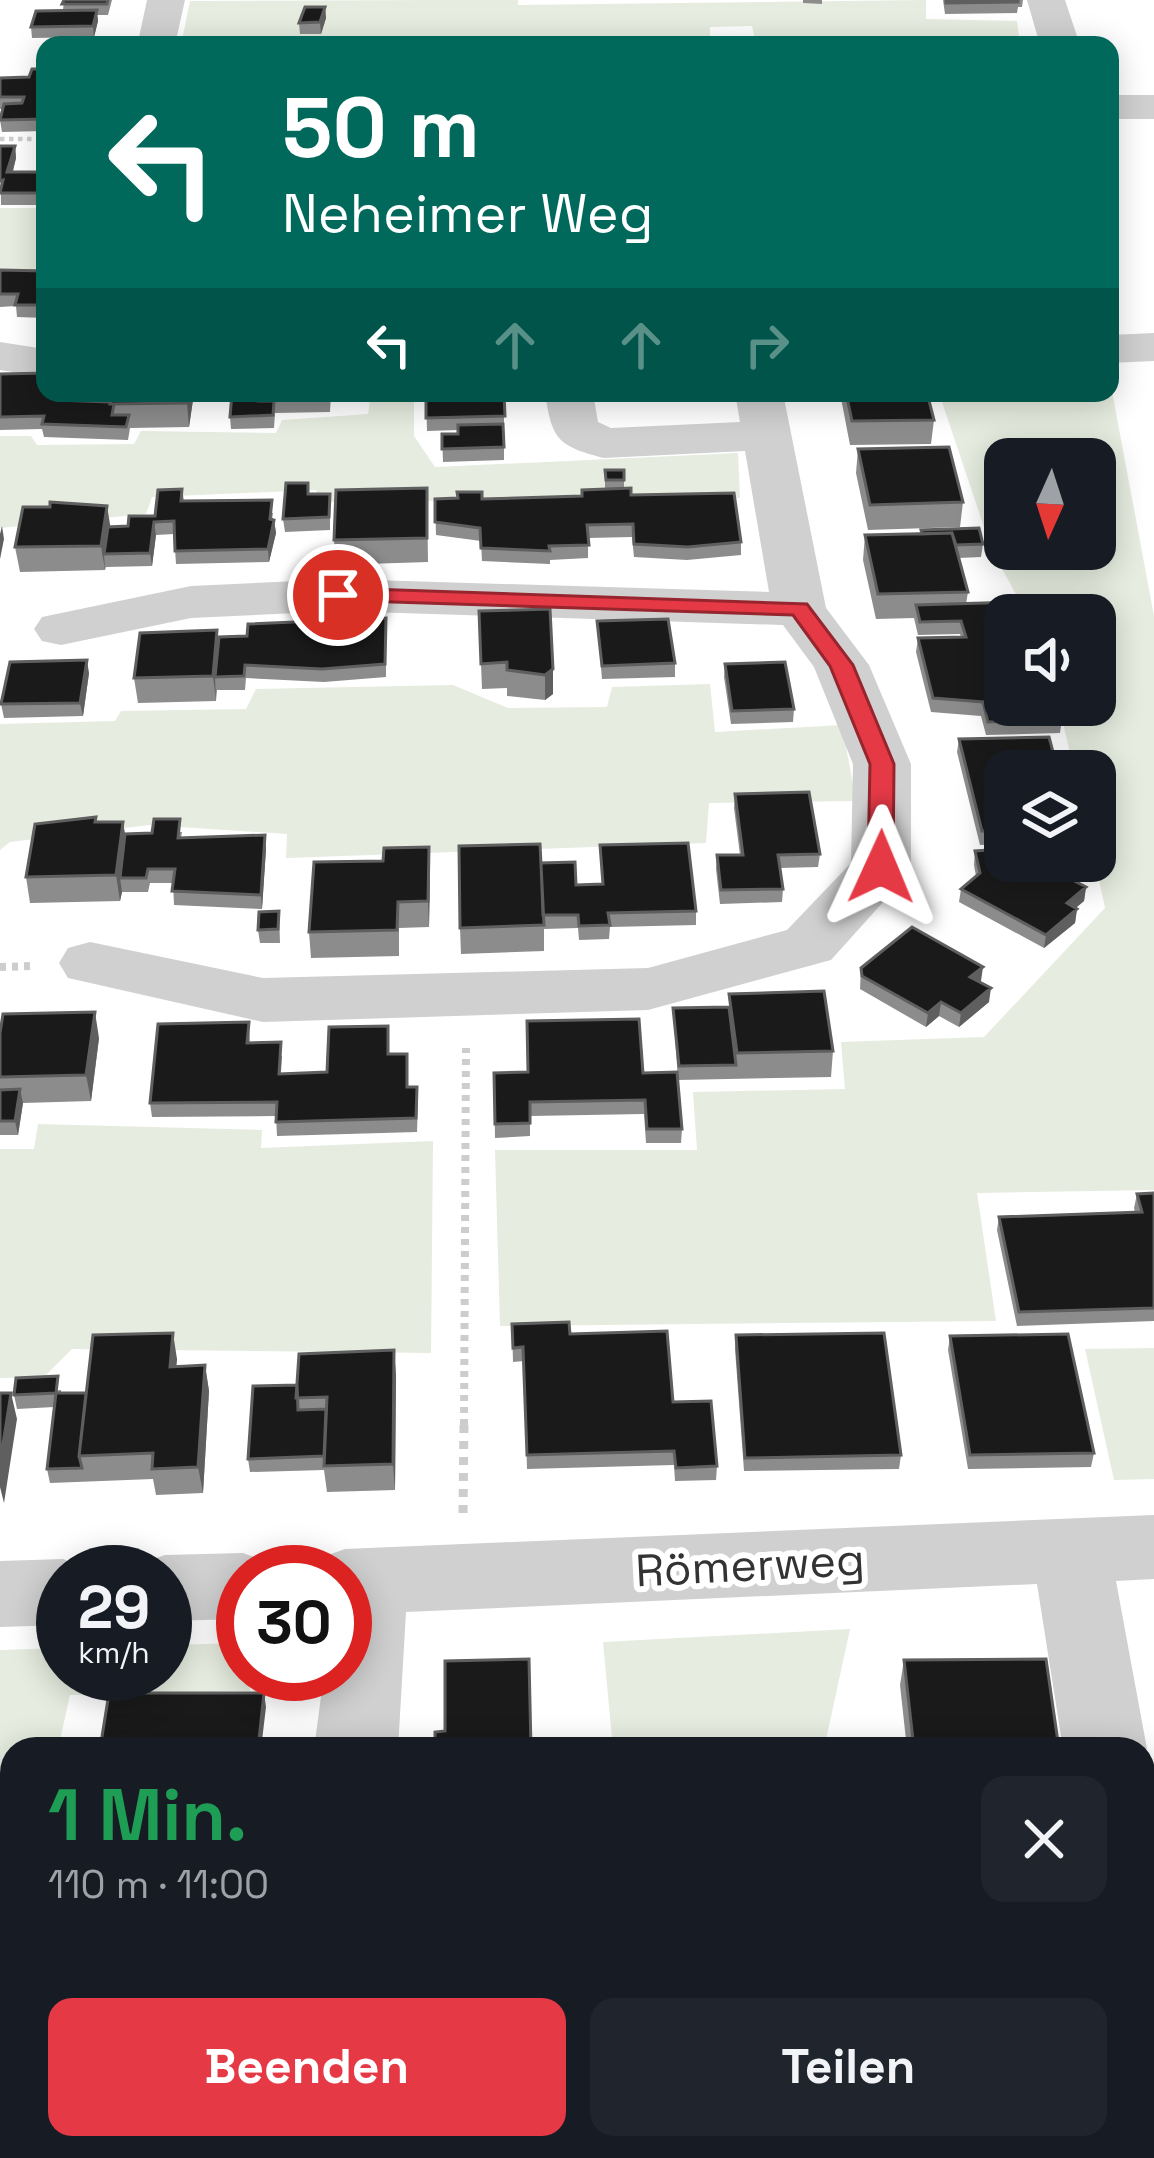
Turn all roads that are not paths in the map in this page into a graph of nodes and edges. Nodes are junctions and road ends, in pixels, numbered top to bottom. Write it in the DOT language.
graph roads {
  1 [pos="166,0"];
  2 [pos="1046,0"];
  3 [pos="159,36"];
  4 [pos="1057,36"];
  5 [pos="1119,107"];
  6 [pos="1154,107"];
  7 [pos="1154,346"];
  8 [pos="1119,348"];
  9 [pos="0,356"];
  10 [pos="36,361"];
  11 [pos="570,402"];
  12 [pos="762,414"];
  13 [pos="799,609"];
  14 [pos="61,629"];
  15 [pos="90,962"];
  16 [pos="1154,1546"];
  17 [pos="1071,1550"];
  18 [pos="372,1581"];
  19 [pos="36,1593"];
  20 [pos="0,1594"];
  21 [pos="362,1701"];
  22 [pos="357,1737"];
  23 [pos="1103,1737"];
  1 -- 3 [label="street"];
  2 -- 4 [label="street"];
  5 -- 6 [label="street"];
  7 -- 8 [label="street"];
  9 -- 10 [label="street"];
  11 -- 12 [label="street"];
  12 -- 13 [label="street"];
  13 -- 14 [label="street"];
  13 -- 15 [label="street"];
  16 -- 17 [label="street, Römerweg"];
  17 -- 18 [label="street, Römerweg"];
  17 -- 23 [label="street"];
  19 -- 20 [label="street"];
  21 -- 22 [label="street"];
}
